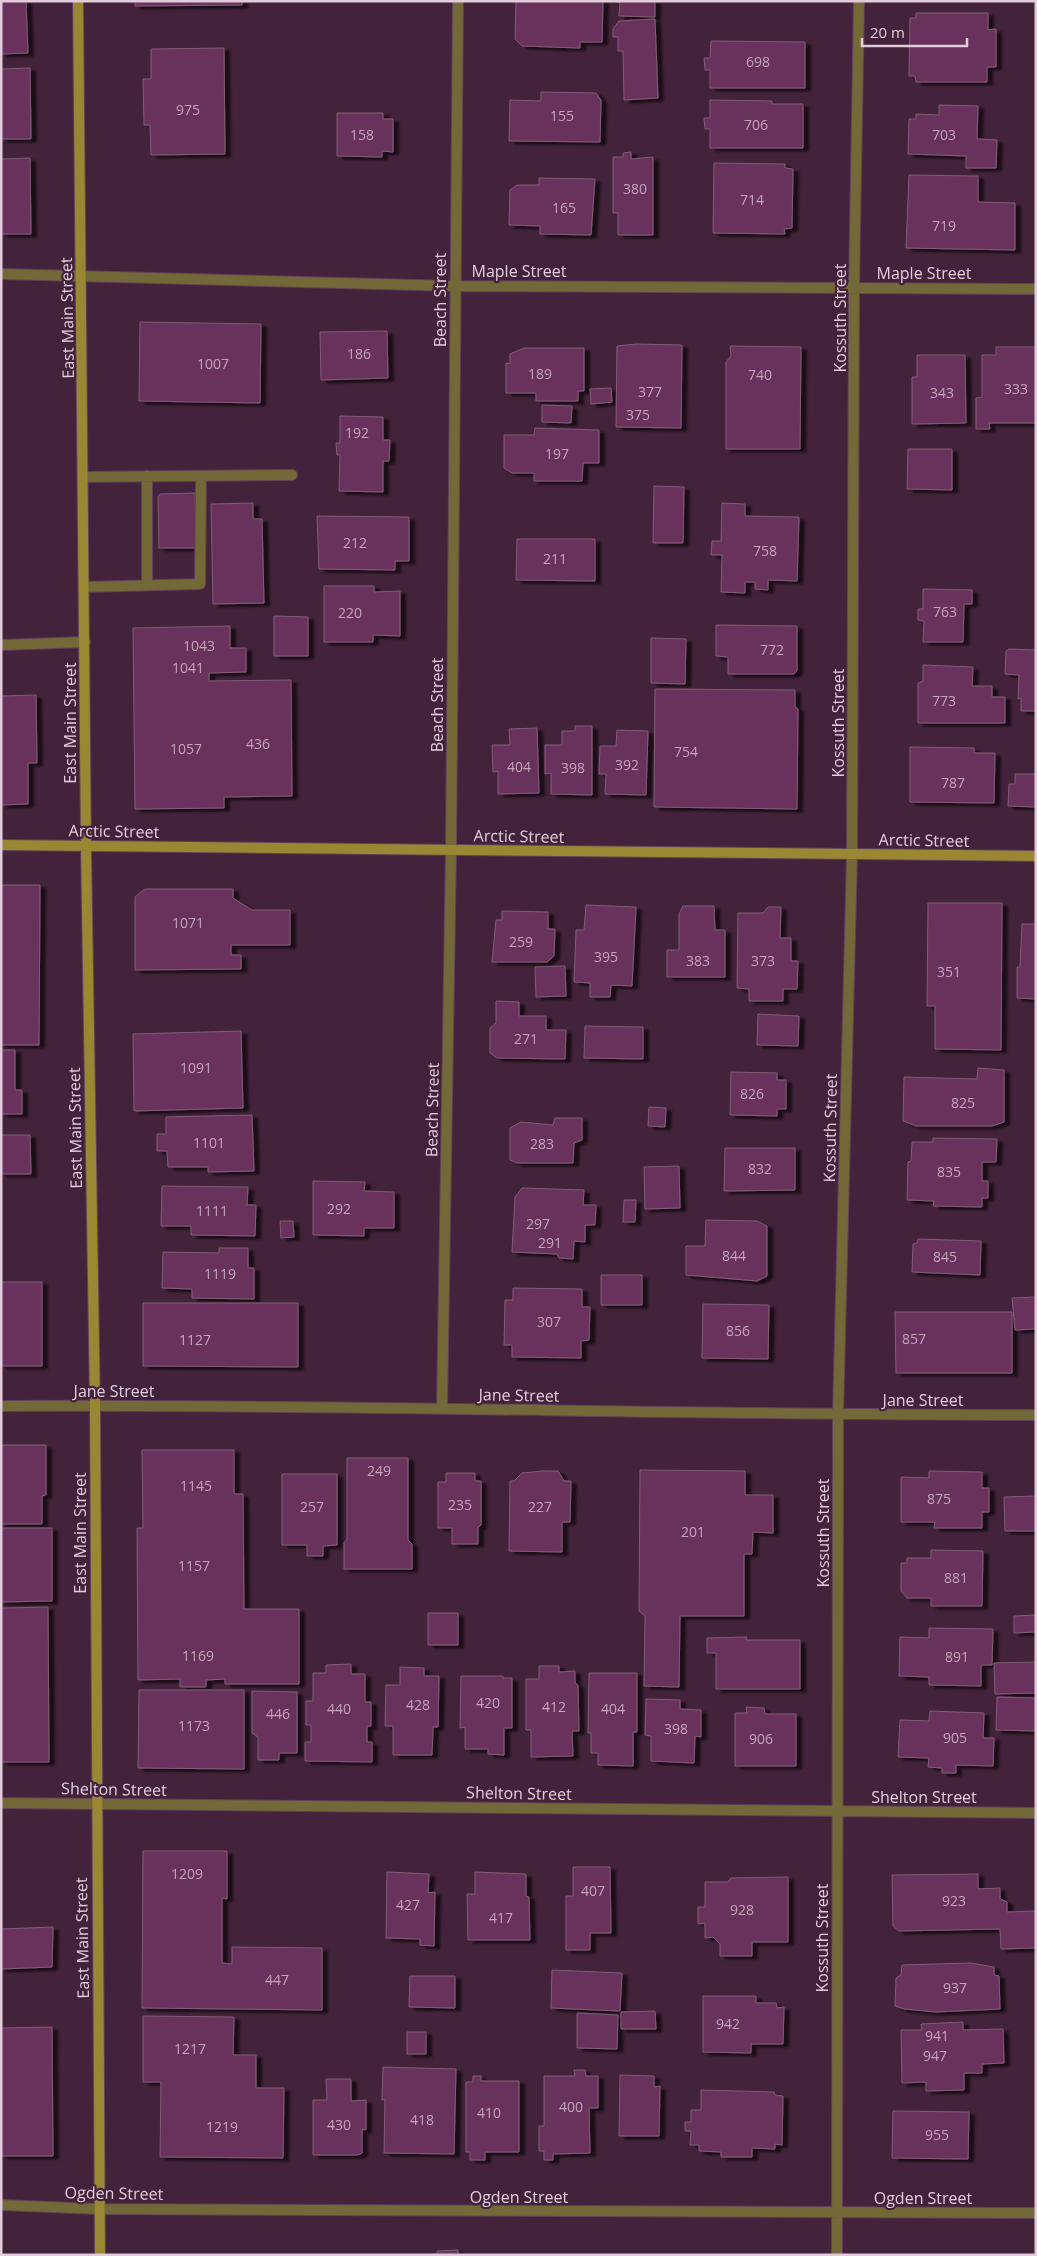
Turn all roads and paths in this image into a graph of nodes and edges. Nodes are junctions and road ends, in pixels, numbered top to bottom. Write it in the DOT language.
graph roads {
  1 [pos="78,1"];
  2 [pos="458,1"];
  3 [pos="859,1"];
  4 [pos="1,274"];
  5 [pos="81,276"];
  6 [pos="455,286"];
  7 [pos="854,288"];
  8 [pos="1036,289"];
  9 [pos="292,475"];
  10 [pos="148,476"];
  11 [pos="201,476"];
  12 [pos="83,477"];
  13 [pos="148,585"];
  14 [pos="84,587"];
  15 [pos="85,642"];
  16 [pos="1,645"];
  17 [pos="1,845"];
  18 [pos="86,846"];
  19 [pos="451,850"];
  20 [pos="852,854"];
  21 [pos="1036,856"];
  22 [pos="95,1405"];
  23 [pos="1,1406"];
  24 [pos="442,1408"];
  25 [pos="838,1415"];
  26 [pos="1036,1415"];
  27 [pos="1,1803"];
  28 [pos="96,1803"];
  29 [pos="837,1812"];
  30 [pos="1036,1813"];
  31 [pos="1,2205"];
  32 [pos="99,2209"];
  33 [pos="1036,2213"];
  34 [pos="837,2214"];
  35 [pos="100,2255"];
  36 [pos="837,2255"];
  1 -- 5 [label="main road, East Main Street"];
  2 -- 6 [label="street, Beach Street"];
  3 -- 7 [label="street, Kossuth Street"];
  4 -- 5 [label="street, Maple Street"];
  5 -- 6 [label="street, Maple Street"];
  5 -- 12 [label="main road, East Main Street"];
  6 -- 7 [label="street, Maple Street"];
  6 -- 19 [label="street, Beach Street"];
  7 -- 8 [label="street, Maple Street"];
  7 -- 20 [label="street, Kossuth Street"];
  9 -- 11 [label="street"];
  10 -- 11 [label="street"];
  10 -- 12 [label="street"];
  10 -- 13 [label="street"];
  11 -- 13 [label="street"];
  12 -- 14 [label="main road, East Main Street"];
  13 -- 14 [label="street"];
  14 -- 15 [label="main road, East Main Street"];
  15 -- 16 [label="street"];
  15 -- 18 [label="main road, East Main Street"];
  17 -- 18 [label="main road, Arctic Street"];
  18 -- 19 [label="main road, Arctic Street"];
  18 -- 22 [label="main road, East Main Street"];
  19 -- 20 [label="main road, Arctic Street"];
  19 -- 24 [label="street, Beach Street"];
  20 -- 21 [label="main road, Arctic Street"];
  20 -- 25 [label="street, Kossuth Street"];
  22 -- 23 [label="street, Jane Street"];
  22 -- 24 [label="street, Jane Street"];
  22 -- 28 [label="main road, East Main Street"];
  24 -- 25 [label="street, Jane Street"];
  25 -- 26 [label="street, Jane Street"];
  25 -- 29 [label="street, Kossuth Street"];
  27 -- 28 [label="street, Shelton Street"];
  28 -- 29 [label="street, Shelton Street"];
  28 -- 32 [label="main road, East Main Street"];
  29 -- 30 [label="street, Shelton Street"];
  29 -- 34 [label="street, Kossuth Street"];
  31 -- 32 [label="street, Ogden Street"];
  32 -- 34 [label="street, Ogden Street"];
  32 -- 35 [label="main road, East Main Street"];
  33 -- 34 [label="street, Ogden Street"];
  34 -- 36 [label="street, Kossuth Street"];
}
